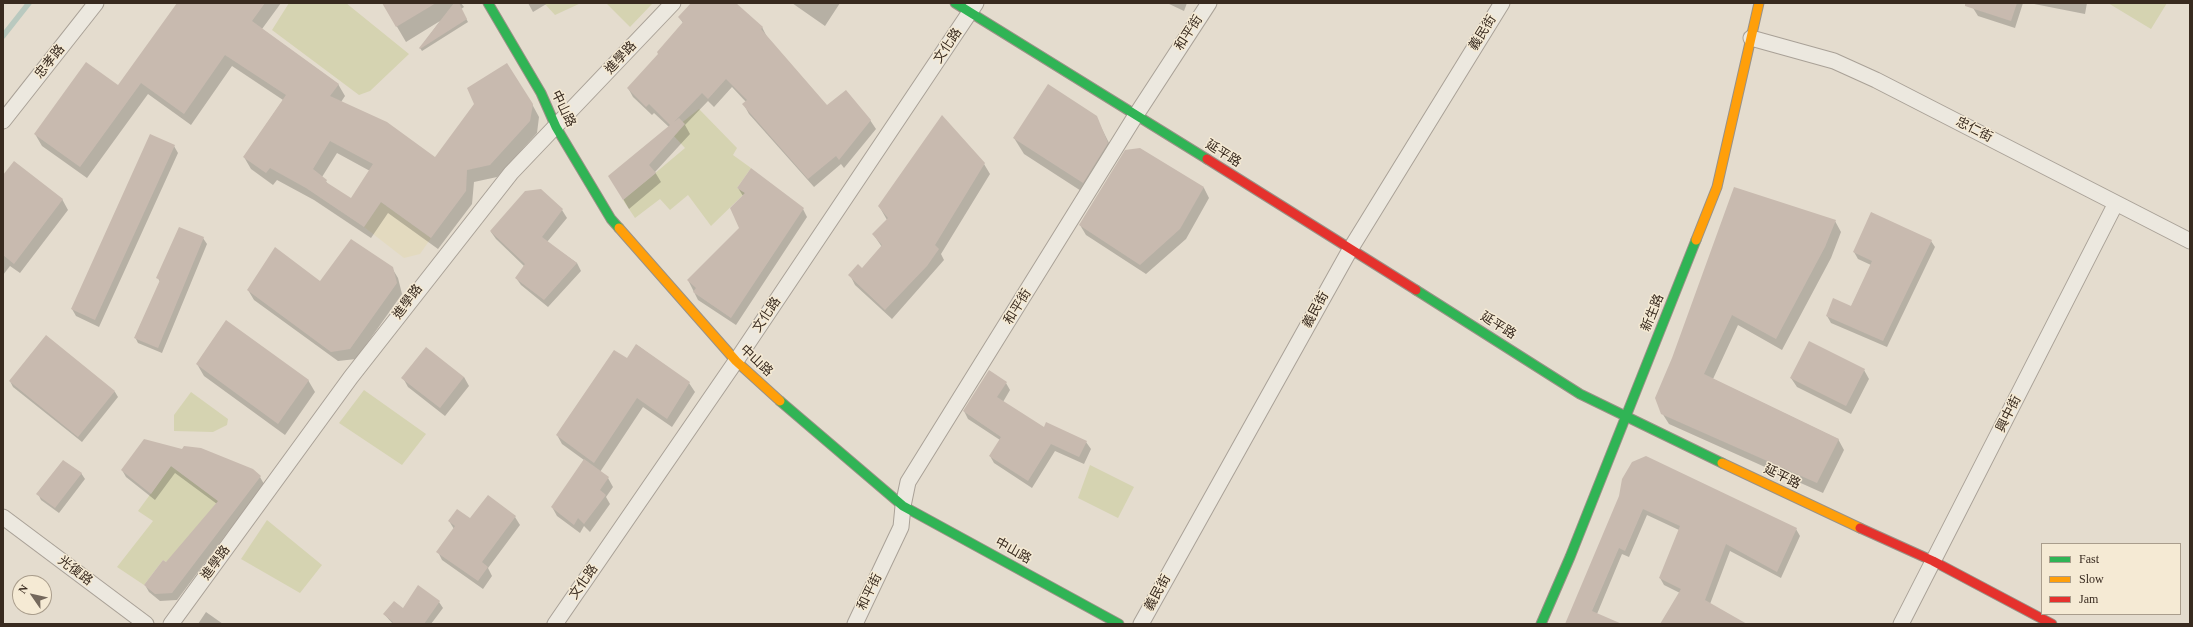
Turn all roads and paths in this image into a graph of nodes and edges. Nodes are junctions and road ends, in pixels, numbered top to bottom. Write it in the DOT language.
graph roads {
  1 [pos="96,3"];
  2 [pos="488,3"];
  3 [pos="673,3"];
  4 [pos="955,3"];
  5 [pos="1209,3"];
  6 [pos="1502,3"];
  7 [pos="1759,3"];
  8 [pos="973,8"];
  9 [pos="1751,38"];
  10 [pos="1136,115"];
  11 [pos="3,121"];
  12 [pos="556,127"];
  13 [pos="2116,203"];
  14 [pos="2190,241"];
  15 [pos="1351,248"];
  16 [pos="736,361"];
  17 [pos="1626,415"];
  18 [pos="903,506"];
  19 [pos="3,517"];
  20 [pos="1933,562"];
  21 [pos="146,624"];
  22 [pos="171,624"];
  23 [pos="555,624"];
  24 [pos="854,624"];
  25 [pos="1119,624"];
  26 [pos="1141,624"];
  27 [pos="1541,624"];
  28 [pos="1901,624"];
  29 [pos="2052,624"];
  1 -- 11 [label="street, 忠孝路"];
  2 -- 12 [label="street, 中山路"];
  3 -- 12 [label="street, 進學路"];
  4 -- 8 [label="street, 延平路"];
  5 -- 10 [label="street, 和平街"];
  6 -- 15 [label="street, 義民街"];
  7 -- 9 [label="street, 新生路"];
  8 -- 10 [label="street, 延平路"];
  8 -- 16 [label="street, 文化路"];
  9 -- 13 [label="street, 忠仁街"];
  9 -- 17 [label="street, 新生路"];
  10 -- 15 [label="street, 延平路"];
  10 -- 18 [label="street, 和平街"];
  12 -- 16 [label="street, 中山路"];
  12 -- 22 [label="street, 進學路"];
  13 -- 14 [label="street, 忠仁街"];
  13 -- 20 [label="street, 興中街"];
  15 -- 17 [label="street, 延平路"];
  15 -- 26 [label="street, 義民街"];
  16 -- 18 [label="street, 中山路"];
  16 -- 23 [label="street, 文化路"];
  17 -- 20 [label="street, 延平路"];
  17 -- 27 [label="street, 新生路"];
  18 -- 24 [label="street, 和平街"];
  18 -- 25 [label="street, 中山路"];
  19 -- 21 [label="street, 光復路"];
  20 -- 28 [label="street, 興中街"];
  20 -- 29 [label="street, 延平路"];
}
